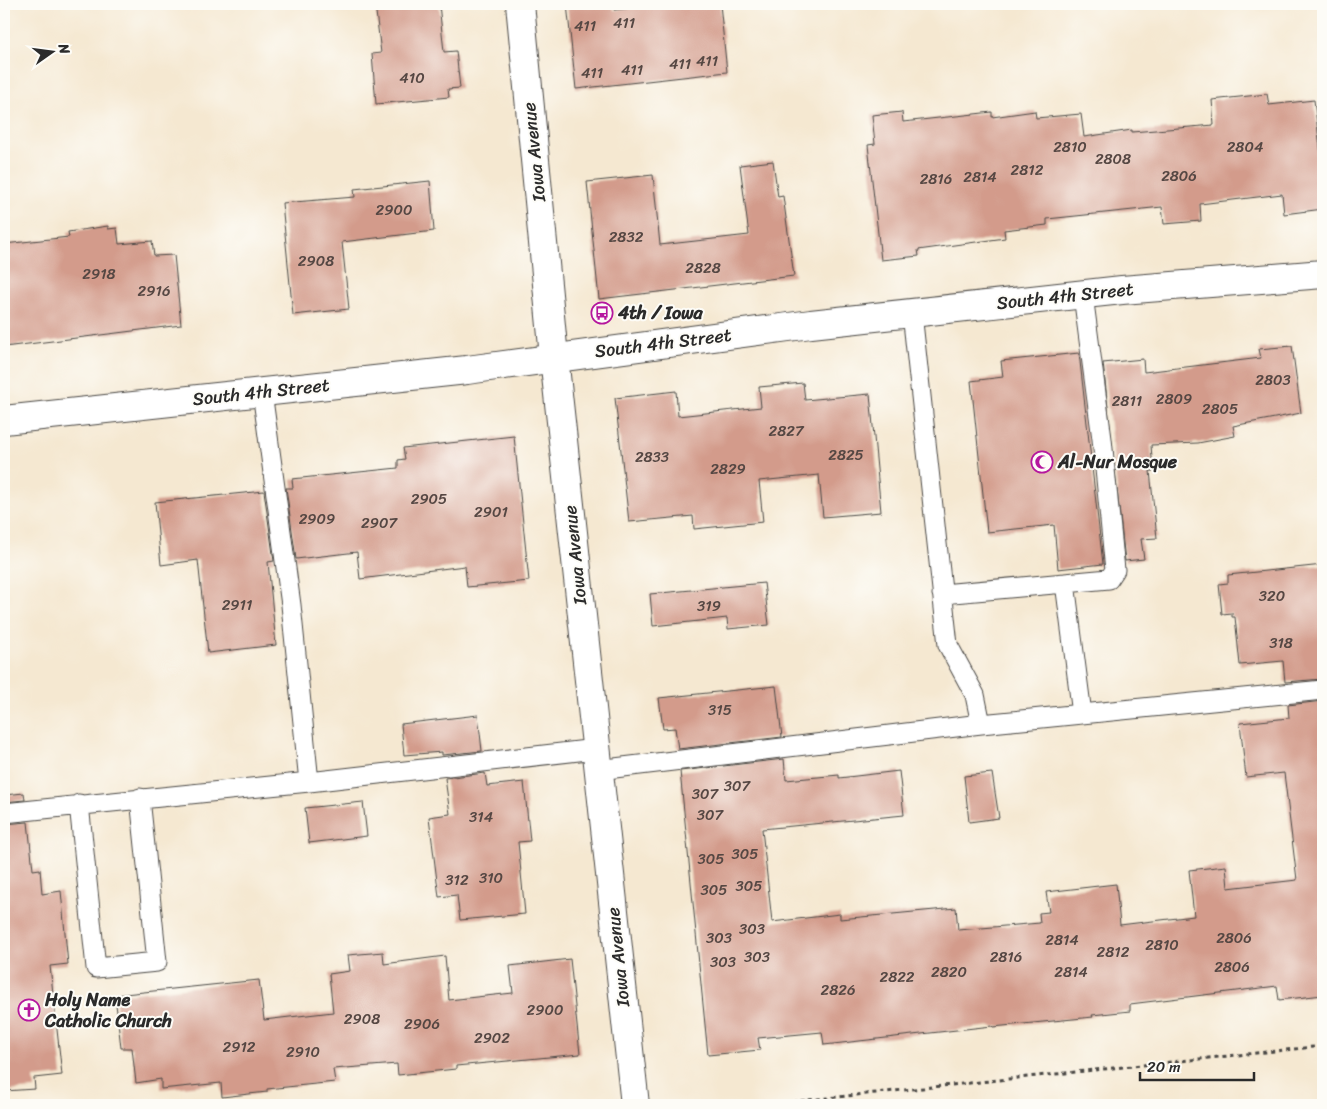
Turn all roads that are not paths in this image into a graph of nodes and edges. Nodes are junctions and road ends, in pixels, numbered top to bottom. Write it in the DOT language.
graph roads {
  1 [pos="520,4"];
  2 [pos="1323,274"];
  3 [pos="1083,295"];
  4 [pos="912,313"];
  5 [pos="554,357"];
  6 [pos="262,392"];
  7 [pos="4,420"];
  8 [pos="1065,583"];
  9 [pos="942,594"];
  10 [pos="1323,690"];
  11 [pos="1082,714"];
  12 [pos="981,724"];
  13 [pos="597,760"];
  14 [pos="309,782"];
  15 [pos="140,798"];
  16 [pos="79,804"];
  17 [pos="4,813"];
  18 [pos="635,1105"];
  1 -- 5 [label="main road, Iowa Avenue"];
  2 -- 3 [label="main road, South 4th Street"];
  3 -- 4 [label="main road, South 4th Street"];
  3 -- 8 [label="lane"];
  4 -- 5 [label="main road, South 4th Street"];
  4 -- 9 [label="lane"];
  5 -- 6 [label="main road, South 4th Street"];
  5 -- 13 [label="main road, Iowa Avenue"];
  6 -- 7 [label="main road, South 4th Street"];
  6 -- 14 [label="lane"];
  8 -- 9 [label="lane"];
  8 -- 11 [label="lane"];
  9 -- 12 [label="lane"];
  10 -- 11 [label="lane"];
  11 -- 12 [label="lane"];
  12 -- 13 [label="lane"];
  13 -- 14 [label="lane"];
  13 -- 18 [label="main road, Iowa Avenue"];
  14 -- 15 [label="lane"];
  15 -- 16 [label="lane"];
  15 -- 16 [label="lane"];
  16 -- 17 [label="lane"];
}
